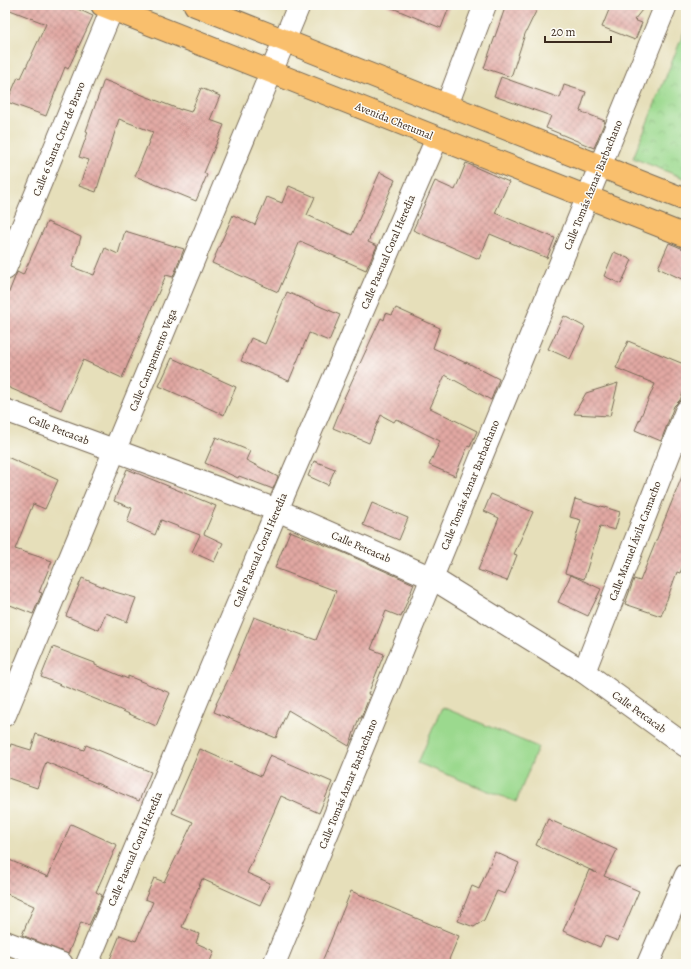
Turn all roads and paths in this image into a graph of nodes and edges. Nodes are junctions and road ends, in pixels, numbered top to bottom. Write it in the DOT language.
graph roads {
  1 [pos="195,5"];
  2 [pos="299,5"];
  3 [pos="486,5"];
  4 [pos="666,5"];
  5 [pos="107,7"];
  6 [pos="285,41"];
  7 [pos="271,72"];
  8 [pos="447,105"];
  9 [pos="437,138"];
  10 [pos="601,166"];
  11 [pos="588,198"];
  12 [pos="686,200"];
  13 [pos="686,236"];
  14 [pos="5,269"];
  15 [pos="5,410"];
  16 [pos="686,411"];
  17 [pos="115,452"];
  18 [pos="277,510"];
  19 [pos="432,578"];
  20 [pos="584,672"];
  21 [pos="5,715"];
  22 [pos="686,746"];
  23 [pos="686,875"];
  24 [pos="5,942"];
  25 [pos="62,964"];
  26 [pos="87,964"];
  27 [pos="274,964"];
  28 [pos="648,964"];
  1 -- 6 [label="main road"];
  2 -- 6 [label="street, Calle Campamento Vega"];
  3 -- 8 [label="street"];
  4 -- 10 [label="street, Calle Tomás Aznar Barbachano"];
  5 -- 7 [label="main road, Avenida Chetumal"];
  5 -- 14 [label="street, Calle 6 Santa Cruz de Bravo"];
  6 -- 7 [label="street, Calle Campamento Vega"];
  6 -- 8 [label="main road"];
  7 -- 9 [label="main road, Avenida Chetumal"];
  7 -- 17 [label="street, Calle Campamento Vega"];
  8 -- 10 [label="main road"];
  9 -- 11 [label="main road, Avenida Chetumal"];
  9 -- 18 [label="street, Calle Pascual Coral Heredia"];
  10 -- 11 [label="street, Calle Tomás Aznar Barbachano"];
  10 -- 12 [label="main road"];
  11 -- 13 [label="main road, Avenida Chetumal"];
  11 -- 19 [label="street, Calle Tomás Aznar Barbachano"];
  15 -- 17 [label="street, Calle Petcacab"];
  16 -- 20 [label="street, Calle Manuel Ávila Camacho"];
  17 -- 18 [label="street, Calle Petcacab"];
  17 -- 21 [label="street, Calle Campamento Vega"];
  18 -- 19 [label="street, Calle Petcacab"];
  18 -- 26 [label="street, Calle Pascual Coral Heredia"];
  19 -- 20 [label="street, Calle Petcacab"];
  19 -- 27 [label="street, Calle Tomás Aznar Barbachano"];
  20 -- 22 [label="street, Calle Petcacab"];
  23 -- 28 [label="street"];
  24 -- 25 [label="street"];
}
